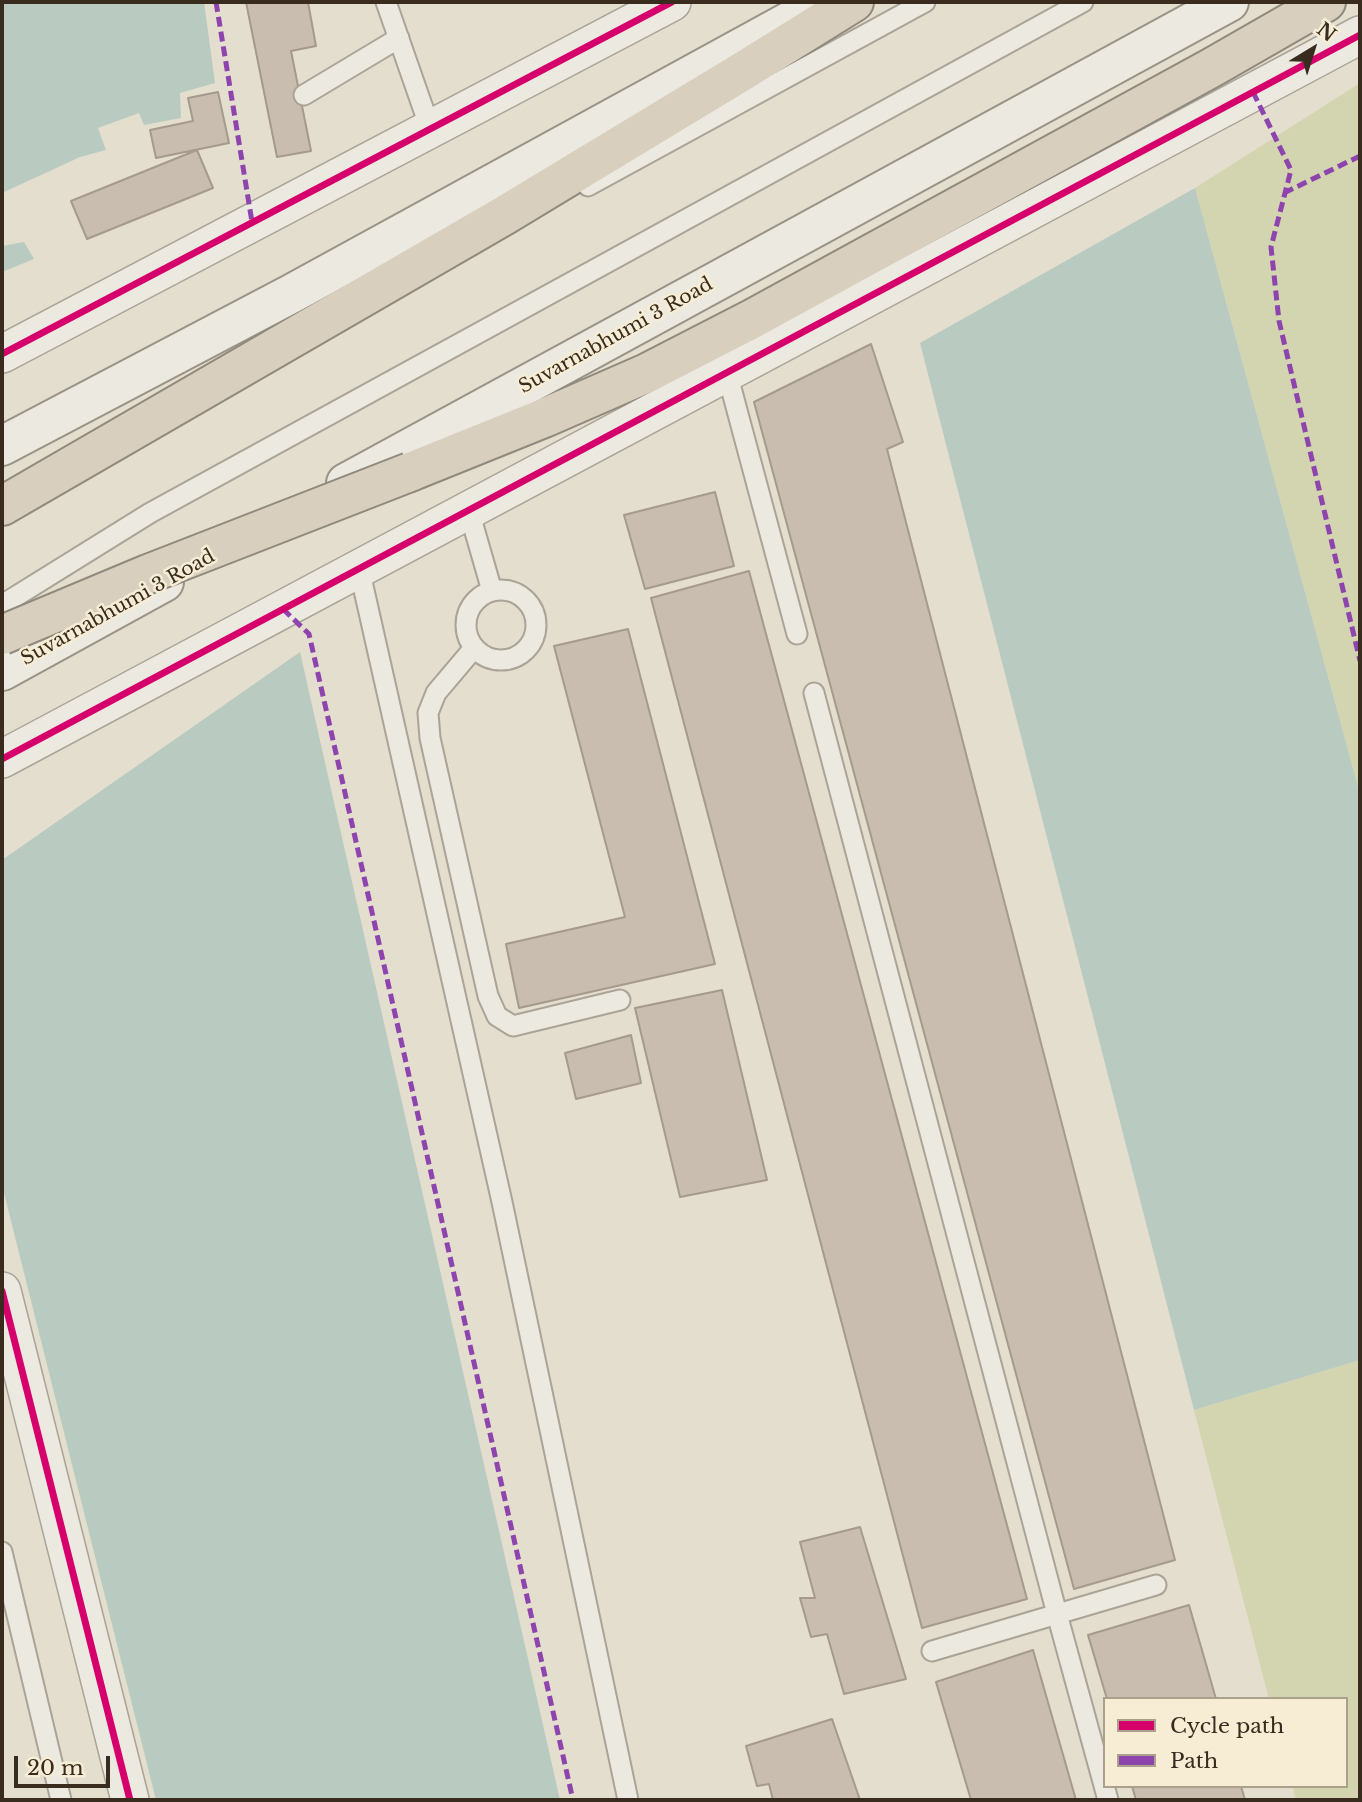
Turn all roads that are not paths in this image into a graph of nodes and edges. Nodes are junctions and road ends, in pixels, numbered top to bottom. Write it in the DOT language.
graph roads {
  1 [pos="386,2"];
  2 [pos="672,2"];
  3 [pos="825,2"];
  4 [pos="854,2"];
  5 [pos="925,2"];
  6 [pos="1083,2"];
  7 [pos="1229,2"];
  8 [pos="1326,2"];
  9 [pos="1360,35"];
  10 [pos="399,38"];
  11 [pos="304,95"];
  12 [pos="430,128"];
  13 [pos="2,354"];
  14 [pos="727,373"];
  15 [pos="2,446"];
  16 [pos="80,463"];
  17 [pos="2,506"];
  18 [pos="469,511"];
  19 [pos="359,568"];
  20 [pos="492,591"];
  21 [pos="2,605"];
  22 [pos="797,634"];
  23 [pos="2,635"];
  24 [pos="474,648"];
  25 [pos="2,671"];
  26 [pos="814,693"];
  27 [pos="2,759"];
  28 [pos="620,1000"];
  29 [pos="2,1291"];
  30 [pos="2,1552"];
  31 [pos="1156,1585"];
  32 [pos="1056,1614"];
  33 [pos="932,1651"];
  34 [pos="1103,1782"];
  35 [pos="61,1800"];
  36 [pos="130,1800"];
  37 [pos="628,1800"];
  1 -- 10 [label="lane"];
  2 -- 12 [label="street"];
  3 -- 15 [label="main road"];
  4 -- 16 [label="highway"];
  5 -- 16 [label="lane"];
  6 -- 21 [label="lane"];
  7 -- 25 [label="main road, Suvarnabhumi 3 Road"];
  8 -- 23 [label="highway, bridge"];
  9 -- 14 [label="street"];
  10 -- 11 [label="lane"];
  10 -- 12 [label="lane"];
  12 -- 13 [label="street"];
  14 -- 18 [label="street"];
  14 -- 22 [label="lane"];
  16 -- 17 [label="highway"];
  18 -- 19 [label="street"];
  18 -- 20 [label="lane"];
  19 -- 27 [label="street"];
  19 -- 37 [label="lane"];
  20 -- 24 [label="lane"];
  20 -- 24 [label="lane"];
  24 -- 28 [label="lane"];
  26 -- 32 [label="lane"];
  29 -- 36 [label="street"];
  30 -- 35 [label="lane"];
  31 -- 32 [label="lane"];
  32 -- 33 [label="lane"];
  32 -- 34 [label="lane"];
}
